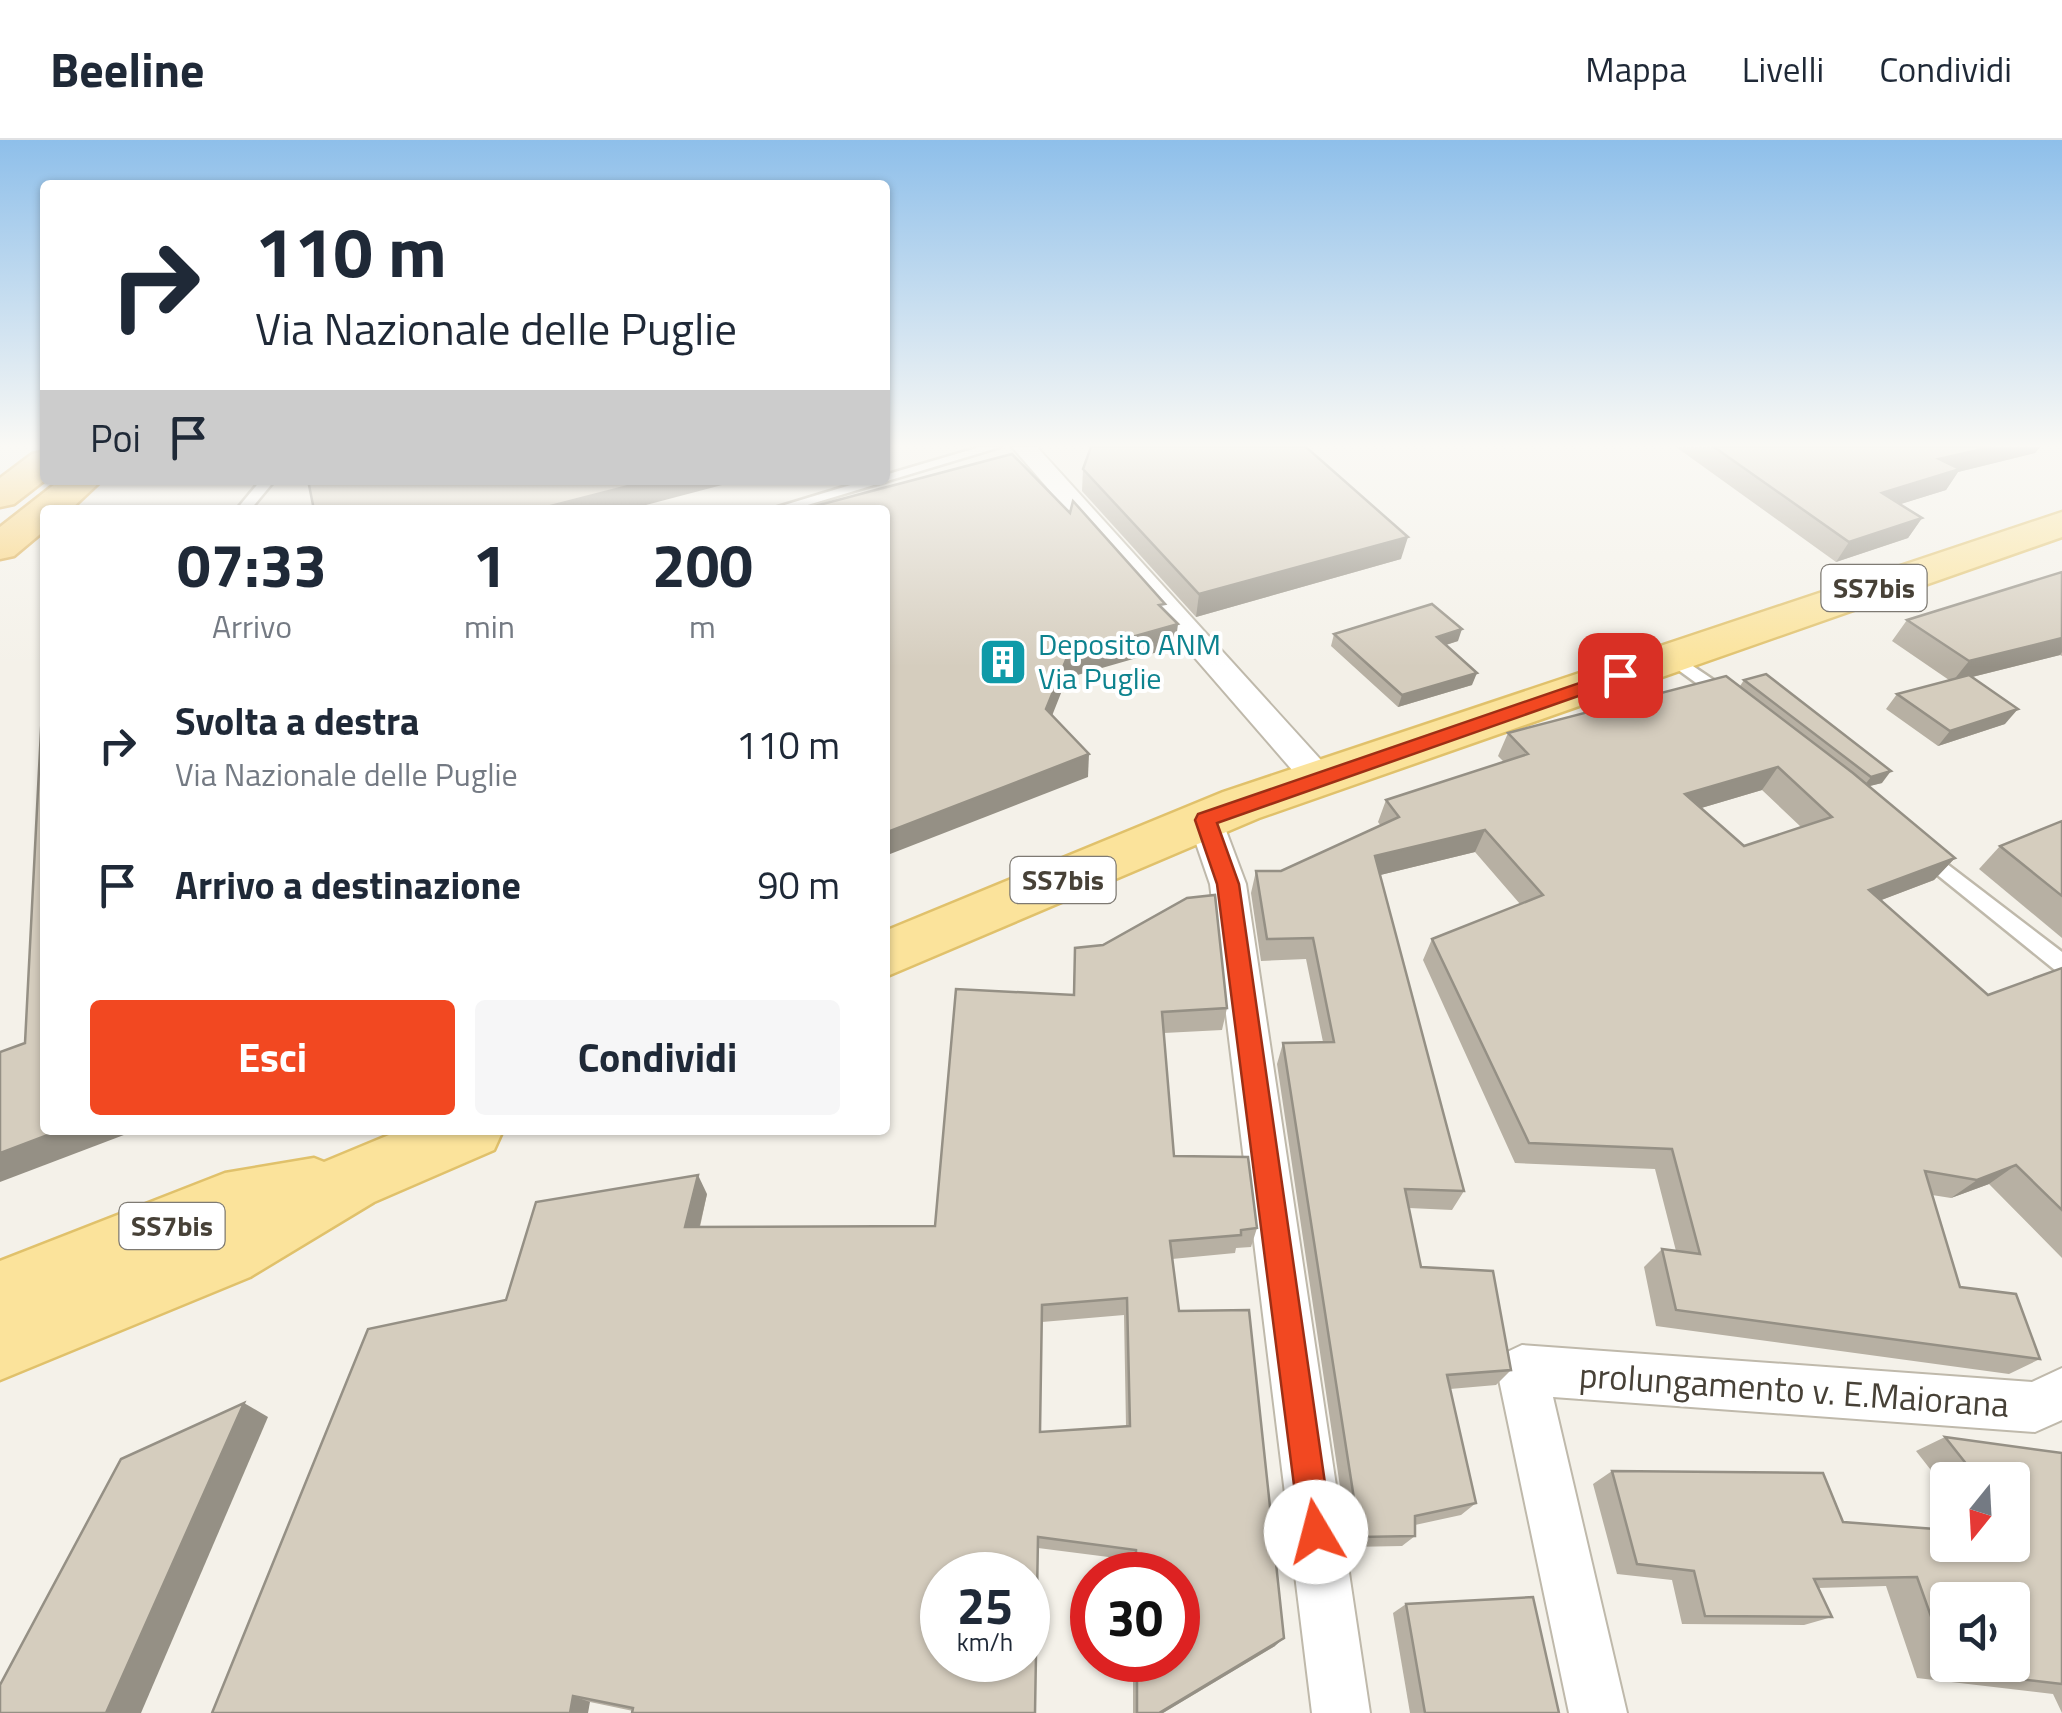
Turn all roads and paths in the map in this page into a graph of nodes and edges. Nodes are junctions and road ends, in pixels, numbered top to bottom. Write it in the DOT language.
graph roads {
  1 [pos="32,520"];
  2 [pos="1089,520"];
  3 [pos="2062,524"];
  4 [pos="0,547"];
  5 [pos="1672,657"];
  6 [pos="1742,707"];
  7 [pos="1318,778"];
  8 [pos="1205,820"];
  9 [pos="1915,846"];
  10 [pos="890,953"];
  11 [pos="2062,964"];
  12 [pos="460,1135"];
  13 [pos="351,1181"];
  14 [pos="0,1294"];
  15 [pos="0,1344"];
  16 [pos="2062,1393"];
  17 [pos="1341,1713"];
  18 [pos="1598,1713"];
  1 -- 4 [label="highway"];
  2 -- 7 [label="street"];
  3 -- 5 [label="main road, SS7bis"];
  5 -- 6 [label="lane"];
  5 -- 7 [label="main road, SS7bis"];
  7 -- 8 [label="main road, SS7bis"];
  8 -- 10 [label="main road, SS7bis"];
  8 -- 17 [label="street"];
  9 -- 11 [label="lane"];
  12 -- 13 [label="main road, SS7bis"];
  13 -- 14 [label="main road, SS7bis"];
  13 -- 15 [label="main road, SS7bis"];
  16 -- 18 [label="street, prolungamento v. E.Maiorana"];
}
